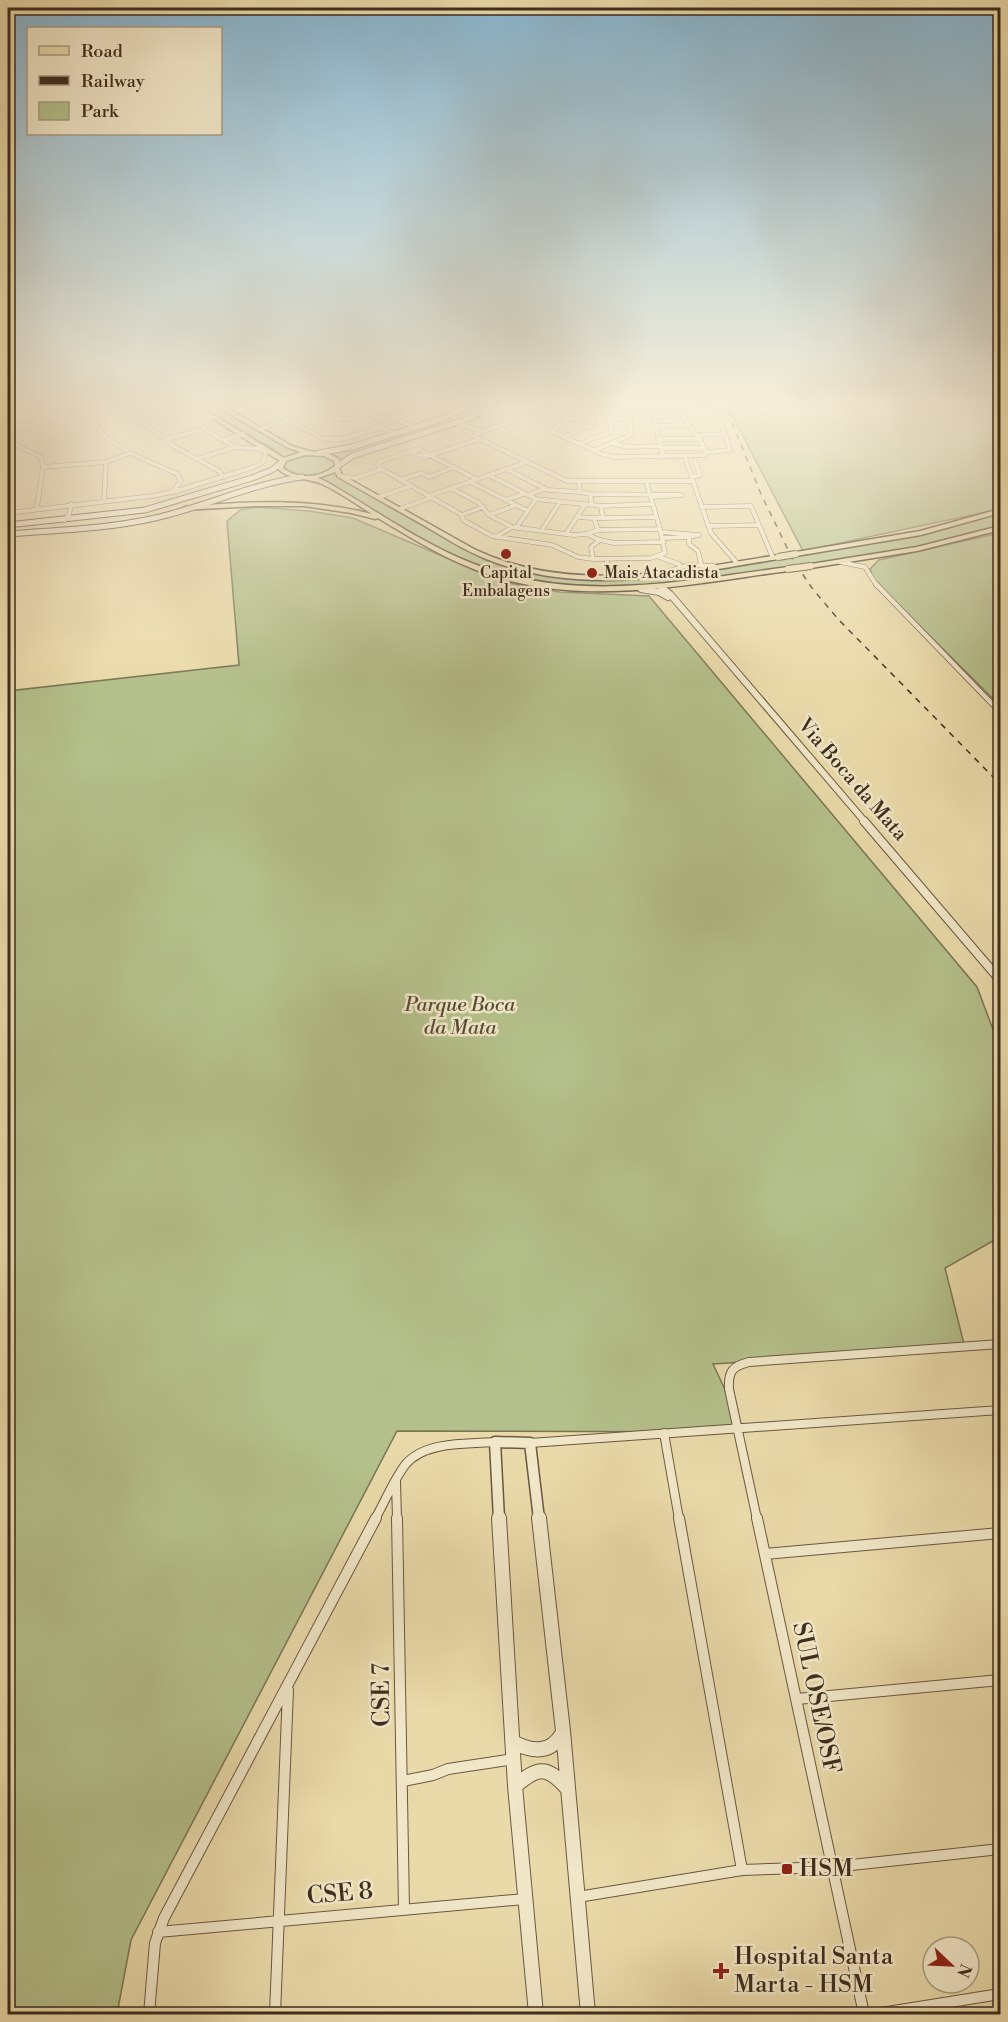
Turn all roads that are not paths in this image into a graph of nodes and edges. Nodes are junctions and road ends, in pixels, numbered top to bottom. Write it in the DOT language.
graph roads {
  1 [pos="39,494"];
  2 [pos="104,494"];
  3 [pos="199,494"];
  4 [pos="232,494"];
  5 [pos="344,494"];
  6 [pos="374,494"];
  7 [pos="387,494"];
  8 [pos="428,494"];
  9 [pos="435,494"];
  10 [pos="462,494"];
  11 [pos="494,494"];
  12 [pos="525,494"];
  13 [pos="526,494"];
  14 [pos="590,494"];
  15 [pos="612,494"];
  16 [pos="697,494"];
  17 [pos="164,495"];
  18 [pos="651,495"];
  19 [pos="431,496"];
  20 [pos="379,497"];
  21 [pos="536,499"];
  22 [pos="182,500"];
  23 [pos="505,500"];
  24 [pos="104,501"];
  25 [pos="560,502"];
  26 [pos="70,504"];
  27 [pos="653,504"];
  28 [pos="592,505"];
  29 [pos="514,506"];
  30 [pos="584,506"];
  31 [pos="601,506"];
  32 [pos="37,507"];
  33 [pos="158,507"];
  34 [pos="483,507"];
  35 [pos="701,507"];
  36 [pos="185,509"];
  37 [pos="400,509"];
  38 [pos="528,511"];
  39 [pos="1000,511"];
  40 [pos="8,513"];
  41 [pos="462,515"];
  42 [pos="489,515"];
  43 [pos="72,517"];
  44 [pos="577,517"];
  45 [pos="656,517"];
  46 [pos="594,518"];
  47 [pos="603,518"];
  48 [pos="36,522"];
  49 [pos="390,522"];
  50 [pos="759,525"];
  51 [pos="8,526"];
  52 [pos="709,526"];
  53 [pos="514,527"];
  54 [pos="1000,528"];
  55 [pos="598,530"];
  56 [pos="36,531"];
  57 [pos="542,531"];
  58 [pos="8,534"];
  59 [pos="566,534"];
  60 [pos="586,534"];
  61 [pos="662,535"];
  62 [pos="496,537"];
  63 [pos="689,537"];
  64 [pos="600,540"];
  65 [pos="876,542"];
  66 [pos="889,554"];
  67 [pos="658,557"];
  68 [pos="776,557"];
  69 [pos="871,557"];
  70 [pos="593,559"];
  71 [pos="607,559"];
  72 [pos="840,562"];
  73 [pos="737,563"];
  74 [pos="701,564"];
  75 [pos="714,566"];
  76 [pos="681,567"];
  77 [pos="865,567"];
  78 [pos="663,573"];
  79 [pos="740,576"];
  80 [pos="626,577"];
  81 [pos="607,578"];
  82 [pos="679,585"];
  83 [pos="660,587"];
  84 [pos="641,589"];
  85 [pos="670,594"];
  86 [pos="676,603"];
  87 [pos="1000,711"];
  88 [pos="1000,980"];
  89 [pos="1000,1344"];
  90 [pos="1000,1410"];
  91 [pos="738,1427"];
  92 [pos="664,1433"];
  93 [pos="495,1442"];
  94 [pos="530,1443"];
  95 [pos="396,1480"];
  96 [pos="1000,1533"];
  97 [pos="765,1554"];
  98 [pos="1000,1680"];
  99 [pos="289,1686"];
  100 [pos="797,1699"];
  101 [pos="563,1731"];
  102 [pos="513,1742"];
  103 [pos="514,1759"];
  104 [pos="403,1780"];
  105 [pos="515,1786"];
  106 [pos="567,1788"];
  107 [pos="1000,1849"];
  108 [pos="833,1867"];
  109 [pos="742,1870"];
  110 [pos="577,1897"];
  111 [pos="525,1899"];
  112 [pos="404,1910"];
  113 [pos="277,1921"];
  114 [pos="158,1932"];
  115 [pos="1000,1994"];
  116 [pos="149,2014"];
  117 [pos="275,2014"];
  118 [pos="536,2014"];
  119 [pos="588,2014"];
  120 [pos="864,2014"];
  121 [pos="875,2014"];
  1 -- 32 [label="street"];
  2 -- 24 [label="street"];
  3 -- 22 [label="main road"];
  4 -- 36 [label="main road"];
  5 -- 49 [label="main road"];
  6 -- 20 [label="main road"];
  7 -- 20 [label="street"];
  8 -- 19 [label="street"];
  9 -- 19 [label="street"];
  10 -- 34 [label="street"];
  11 -- 23 [label="street"];
  12 -- 23 [label="street"];
  13 -- 21 [label="street"];
  14 -- 28 [label="street"];
  15 -- 18 [label="street"];
  16 -- 35 [label="street"];
  17 -- 22 [label="street"];
  17 -- 24 [label="street"];
  17 -- 33 [label="street"];
  18 -- 18 [label="street"];
  18 -- 27 [label="street"];
  19 -- 37 [label="street"];
  19 -- 41 [label="street"];
  20 -- 37 [label="main road"];
  21 -- 25 [label="street"];
  21 -- 38 [label="street"];
  22 -- 33 [label="main road"];
  23 -- 29 [label="street"];
  24 -- 26 [label="street"];
  25 -- 30 [label="street"];
  25 -- 57 [label="street"];
  26 -- 32 [label="street"];
  26 -- 43 [label="street"];
  27 -- 31 [label="street"];
  27 -- 45 [label="street"];
  28 -- 30 [label="street"];
  28 -- 31 [label="street"];
  29 -- 38 [label="street"];
  29 -- 42 [label="street"];
  30 -- 44 [label="street"];
  31 -- 47 [label="street"];
  32 -- 40 [label="street"];
  33 -- 43 [label="main road"];
  34 -- 41 [label="street"];
  34 -- 42 [label="street"];
  35 -- 50 [label="street"];
  35 -- 52 [label="street"];
  36 -- 49 [label="main road"];
  36 -- 56 [label="main road"];
  37 -- 81 [label="main road"];
  38 -- 53 [label="street"];
  39 -- 65 [label="main road"];
  41 -- 62 [label="street"];
  42 -- 53 [label="street"];
  43 -- 48 [label="main road"];
  44 -- 46 [label="street"];
  44 -- 59 [label="street"];
  45 -- 47 [label="street"];
  45 -- 61 [label="street"];
  46 -- 47 [label="street"];
  46 -- 55 [label="street"];
  48 -- 51 [label="main road"];
  48 -- 56 [label="main road"];
  49 -- 84 [label="main road"];
  50 -- 52 [label="street"];
  50 -- 68 [label="street"];
  52 -- 73 [label="street"];
  53 -- 57 [label="street"];
  53 -- 62 [label="street"];
  54 -- 66 [label="main road"];
  55 -- 60 [label="street"];
  55 -- 61 [label="street"];
  56 -- 58 [label="main road"];
  57 -- 59 [label="street"];
  59 -- 60 [label="street"];
  60 -- 64 [label="street"];
  61 -- 63 [label="street"];
  61 -- 63 [label="street"];
  61 -- 64 [label="street"];
  61 -- 67 [label="street"];
  62 -- 70 [label="street"];
  63 -- 74 [label="street"];
  64 -- 70 [label="street"];
  65 -- 66 [label="main road"];
  65 -- 68 [label="main road, bridge"];
  66 -- 69 [label="main road"];
  67 -- 71 [label="street"];
  67 -- 76 [label="street"];
  68 -- 73 [label="main road"];
  69 -- 72 [label="main road"];
  69 -- 77 [label="street"];
  70 -- 71 [label="street"];
  71 -- 81 [label="street"];
  72 -- 77 [label="street"];
  72 -- 79 [label="main road, bridge"];
  73 -- 75 [label="main road"];
  74 -- 75 [label="street"];
  74 -- 76 [label="street"];
  75 -- 78 [label="main road"];
  75 -- 79 [label="main road"];
  76 -- 78 [label="street"];
  77 -- 87 [label="street"];
  78 -- 80 [label="main road"];
  79 -- 82 [label="main road"];
  80 -- 81 [label="main road"];
  80 -- 83 [label="main road"];
  82 -- 83 [label="main road"];
  82 -- 85 [label="main road"];
  83 -- 84 [label="main road"];
  83 -- 85 [label="street, Via Boca da Mata"];
  84 -- 86 [label="street, Via Boca da Mata"];
  85 -- 86 [label="street, Via Boca da Mata"];
  86 -- 88 [label="street, Via Boca da Mata"];
  89 -- 91 [label="street, SUL OSE/OSF"];
  90 -- 91 [label="street"];
  91 -- 92 [label="street"];
  91 -- 97 [label="street, SUL OSE/OSF"];
  92 -- 94 [label="street"];
  92 -- 109 [label="street"];
  93 -- 94 [label="street"];
  93 -- 95 [label="street"];
  93 -- 102 [label="street"];
  94 -- 101 [label="street"];
  95 -- 99 [label="street"];
  95 -- 104 [label="street, CSE 7"];
  96 -- 97 [label="street"];
  97 -- 100 [label="street, SUL OSE/OSF"];
  98 -- 100 [label="street"];
  99 -- 113 [label="street"];
  99 -- 114 [label="street"];
  100 -- 108 [label="street, SUL OSE/OSF"];
  101 -- 102 [label="street"];
  101 -- 106 [label="street"];
  102 -- 103 [label="street"];
  103 -- 104 [label="street"];
  103 -- 105 [label="street"];
  104 -- 112 [label="street, CSE 7"];
  105 -- 106 [label="street"];
  105 -- 111 [label="street"];
  106 -- 110 [label="street"];
  107 -- 108 [label="street"];
  108 -- 109 [label="street"];
  108 -- 120 [label="street, SUL OSE/OSF"];
  109 -- 110 [label="street"];
  110 -- 119 [label="street"];
  111 -- 112 [label="street, CSE 8"];
  111 -- 118 [label="street"];
  112 -- 113 [label="street, CSE 8"];
  113 -- 114 [label="street, CSE 8"];
  113 -- 117 [label="street"];
  114 -- 116 [label="street"];
  115 -- 121 [label="street"];
}
